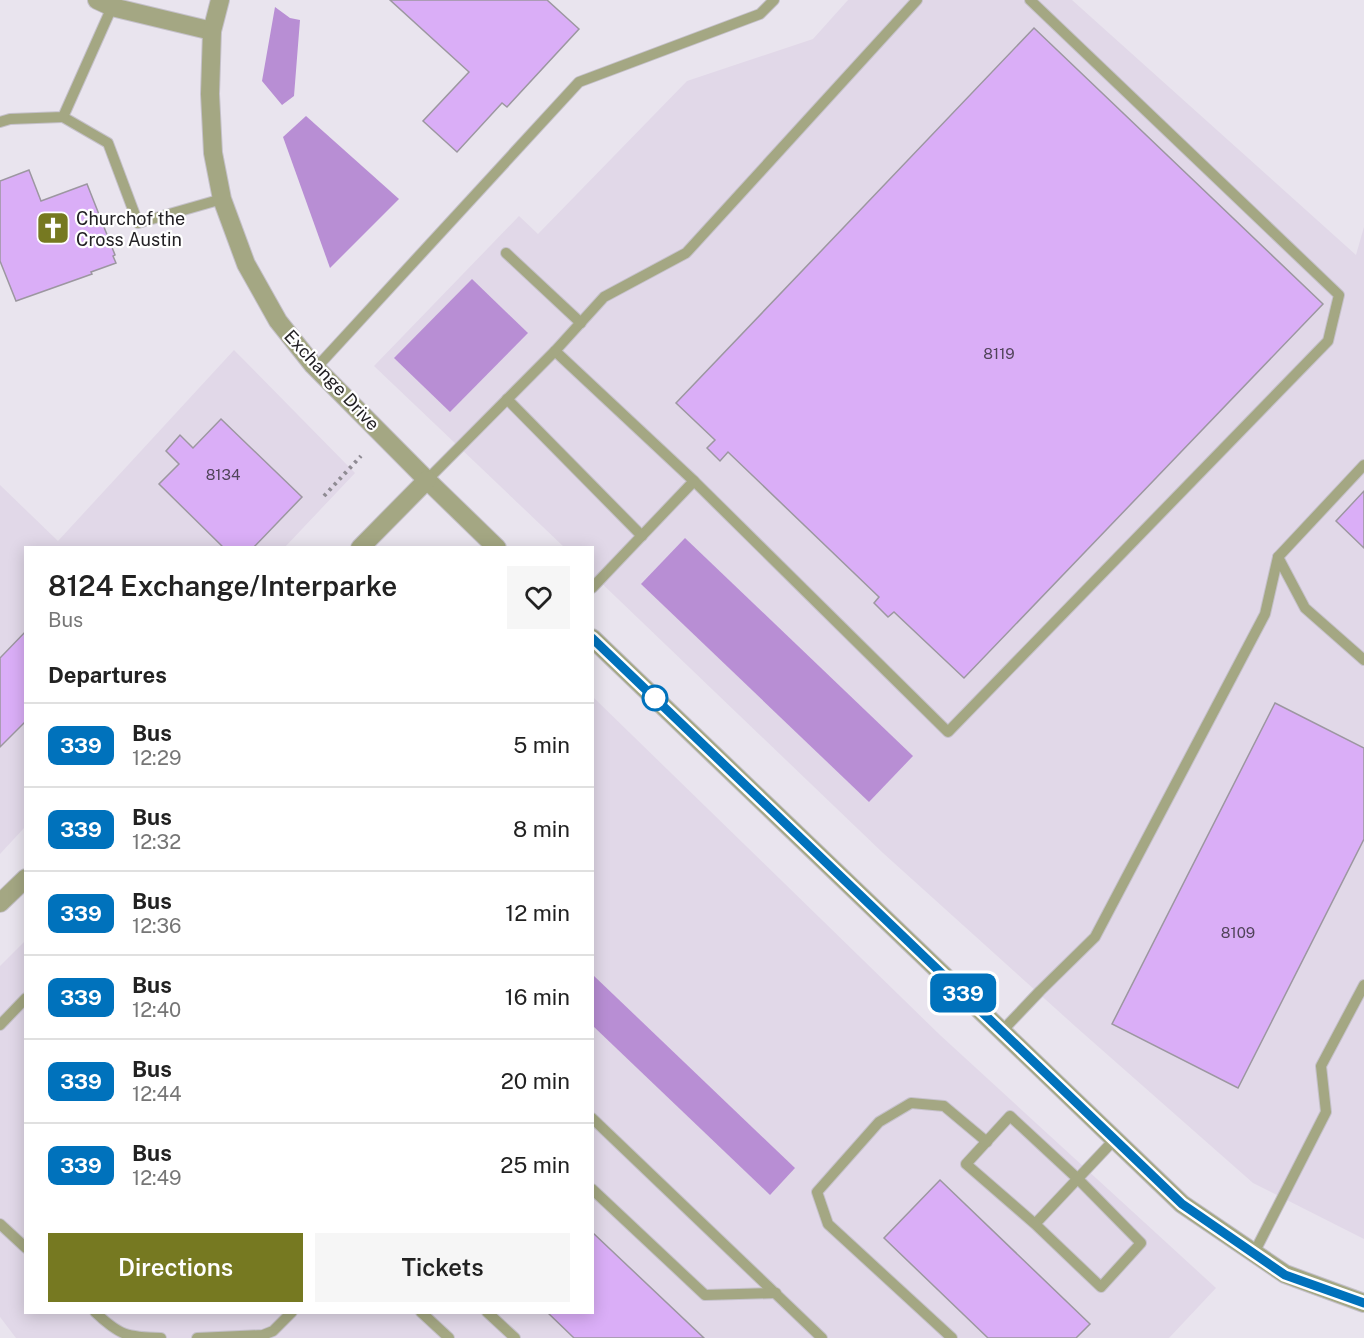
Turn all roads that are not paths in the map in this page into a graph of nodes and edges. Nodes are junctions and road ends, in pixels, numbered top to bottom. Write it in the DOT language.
graph roads {
  1 [pos="220,0"];
  2 [pos="774,0"];
  3 [pos="917,0"];
  4 [pos="1030,0"];
  5 [pos="104,4"];
  6 [pos="212,31"];
  7 [pos="63,117"];
  8 [pos="3,119"];
  9 [pos="222,199"];
  10 [pos="506,253"];
  11 [pos="581,323"];
  12 [pos="555,351"];
  13 [pos="316,368"];
  14 [pos="507,399"];
  15 [pos="1364,465"];
  16 [pos="427,480"];
  17 [pos="694,481"];
  18 [pos="642,536"];
  19 [pos="362,546"];
  20 [pos="496,546"];
  21 [pos="1278,557"];
  22 [pos="594,586"];
  23 [pos="594,640"];
  24 [pos="1364,660"];
  25 [pos="24,880"];
  26 [pos="0,903"];
  27 [pos="1364,985"];
  28 [pos="24,1000"];
  29 [pos="0,1025"];
  30 [pos="1002,1031"];
  31 [pos="594,1121"];
  32 [pos="1115,1139"];
  33 [pos="987,1142"];
  34 [pos="1078,1179"];
  35 [pos="594,1191"];
  36 [pos="0,1224"];
  37 [pos="1035,1224"];
  38 [pos="24,1246"];
  39 [pos="1254,1252"];
  40 [pos="776,1293"];
  41 [pos="1364,1303"];
  42 [pos="96,1314"];
  43 [pos="290,1314"];
  44 [pos="423,1314"];
  45 [pos="489,1314"];
  46 [pos="161,1338"];
  47 [pos="196,1338"];
  48 [pos="449,1338"];
  49 [pos="515,1338"];
  50 [pos="822,1338"];
  51 [pos="952,1338"];
  1 -- 6 [label="street, Exchange Drive"];
  2 -- 13 [label="lane"];
  3 -- 11 [label="lane"];
  4 -- 17 [label="lane"];
  5 -- 6 [label="street"];
  5 -- 7 [label="lane"];
  6 -- 9 [label="street, Exchange Drive"];
  7 -- 8 [label="lane"];
  7 -- 9 [label="lane"];
  9 -- 13 [label="street, Exchange Drive"];
  10 -- 11 [label="lane"];
  11 -- 12 [label="lane"];
  12 -- 14 [label="lane"];
  12 -- 17 [label="lane"];
  13 -- 16 [label="street, Exchange Drive"];
  14 -- 16 [label="lane"];
  14 -- 18 [label="lane"];
  15 -- 21 [label="lane"];
  16 -- 19 [label="street"];
  16 -- 20 [label="street, Exchange Drive"];
  17 -- 18 [label="lane"];
  18 -- 22 [label="lane"];
  21 -- 24 [label="lane"];
  21 -- 30 [label="lane"];
  23 -- 30 [label="street"];
  25 -- 26 [label="street"];
  27 -- 39 [label="lane"];
  28 -- 29 [label="lane"];
  30 -- 32 [label="street"];
  31 -- 40 [label="lane"];
  32 -- 34 [label="lane"];
  32 -- 39 [label="street"];
  33 -- 34 [label="lane"];
  33 -- 37 [label="lane"];
  33 -- 51 [label="lane"];
  34 -- 37 [label="lane"];
  34 -- 37 [label="lane"];
  35 -- 40 [label="lane"];
  36 -- 38 [label="lane"];
  39 -- 41 [label="street"];
  40 -- 50 [label="lane"];
  42 -- 46 [label="lane"];
  43 -- 47 [label="lane"];
  44 -- 48 [label="lane"];
  45 -- 49 [label="lane"];
}
